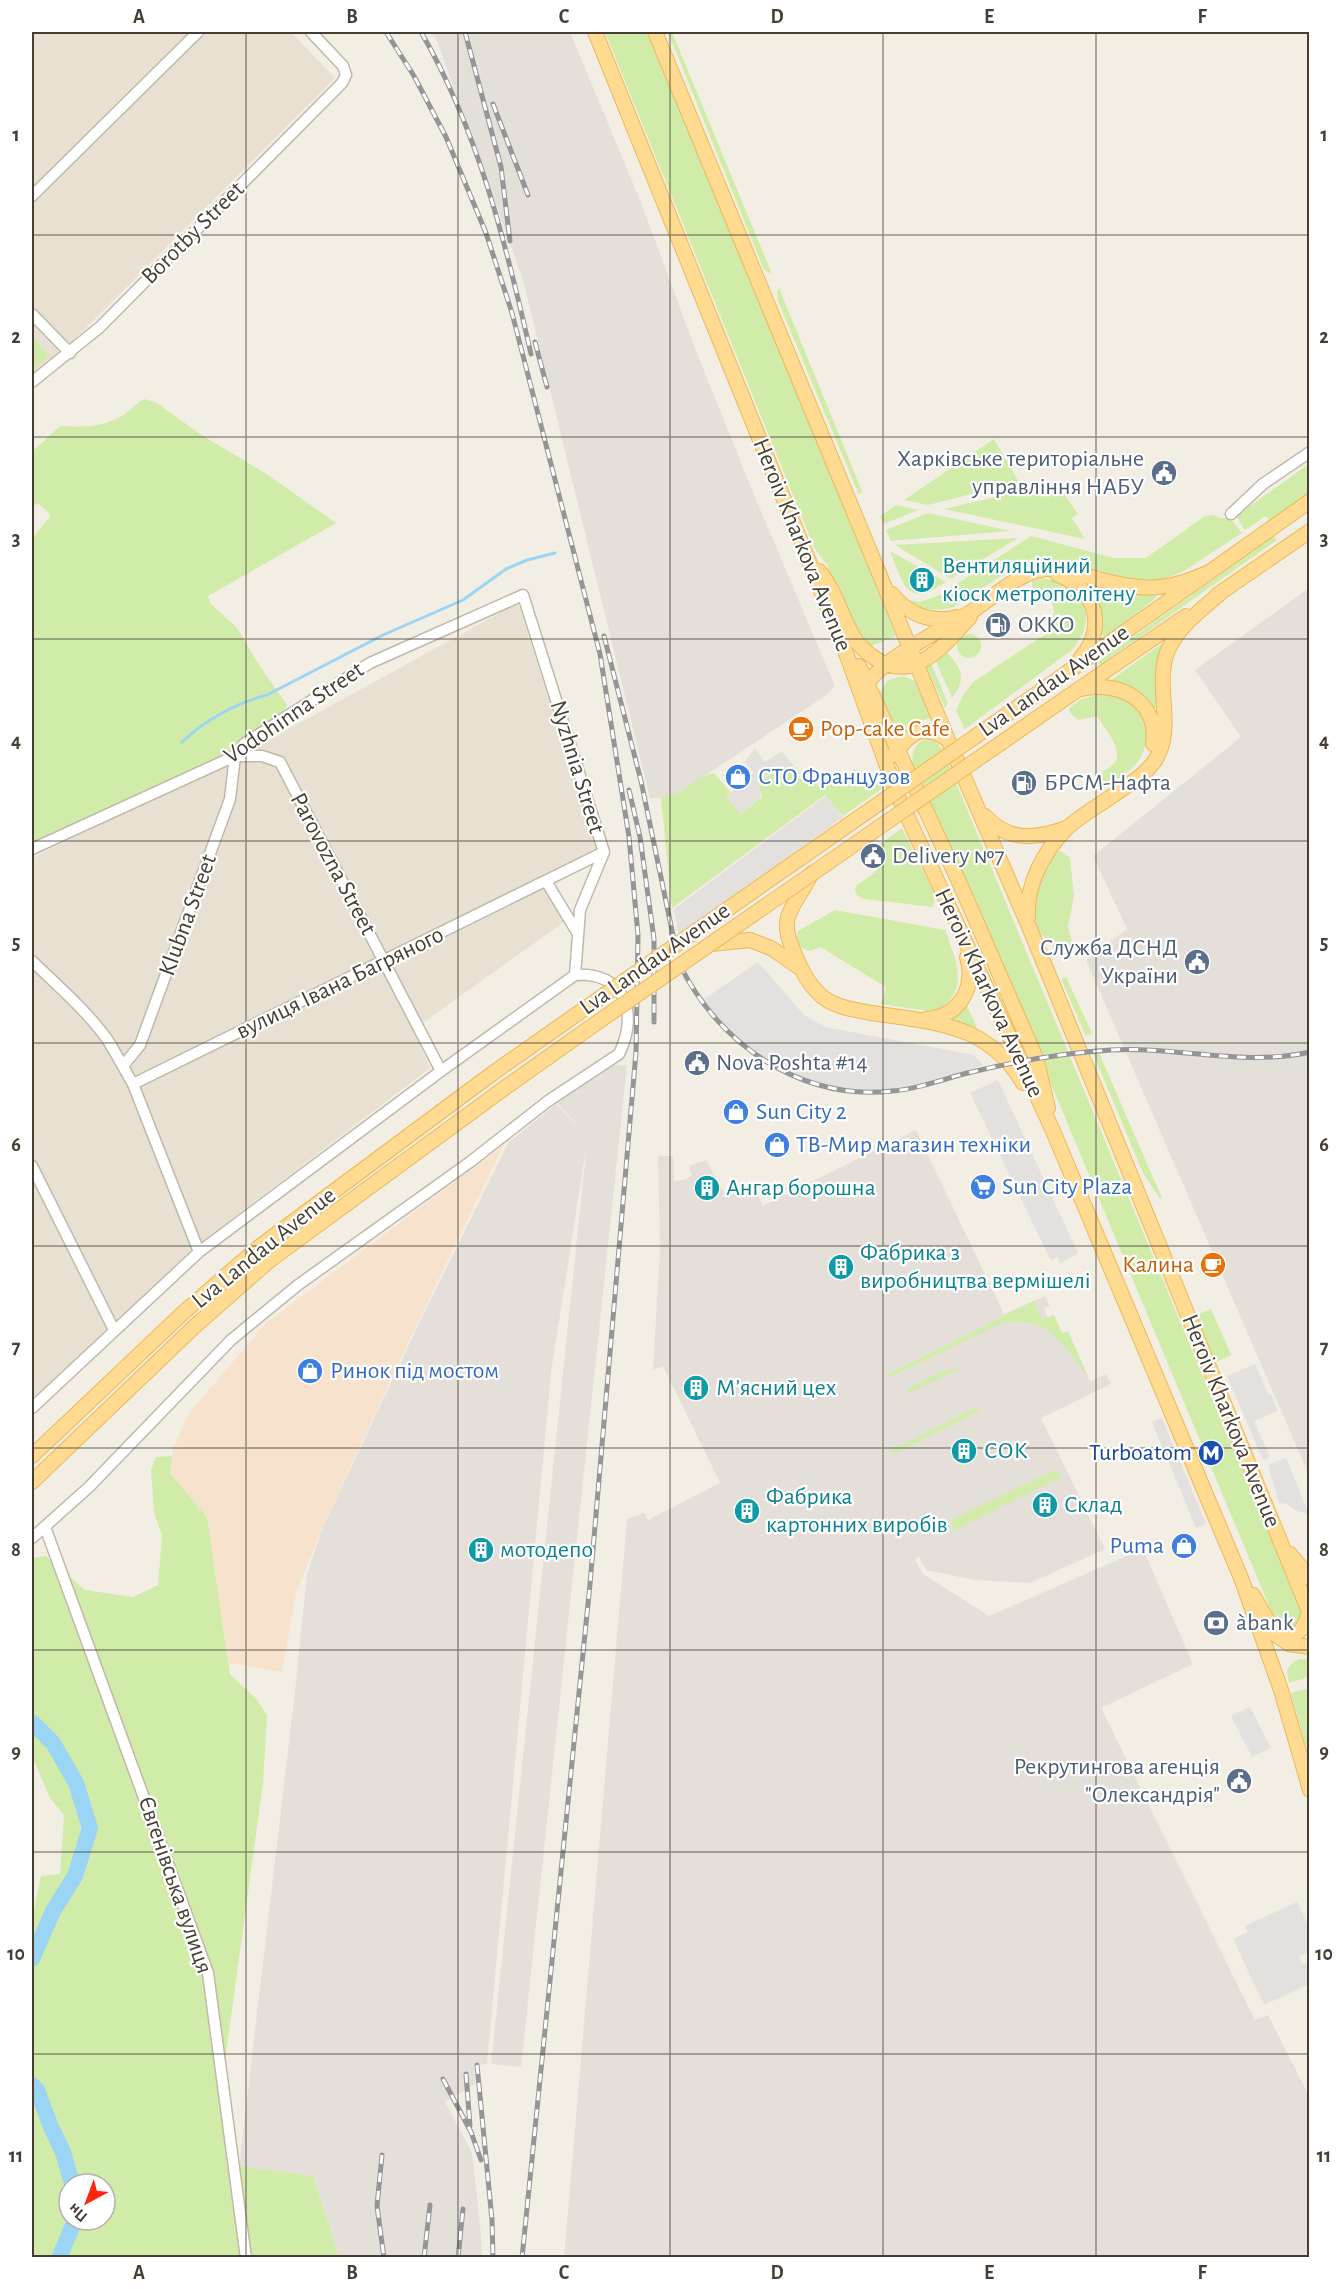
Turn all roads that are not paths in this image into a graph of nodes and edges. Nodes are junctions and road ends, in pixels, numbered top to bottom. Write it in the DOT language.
graph roads {
  1 [pos="198,32"];
  2 [pos="311,32"];
  3 [pos="595,32"];
  4 [pos="655,32"];
  5 [pos="32,196"];
  6 [pos="32,314"];
  7 [pos="69,353"];
  8 [pos="32,382"];
  9 [pos="1310,452"];
  10 [pos="1310,501"];
  11 [pos="1231,514"];
  12 [pos="1310,531"];
  13 [pos="808,559"];
  14 [pos="1041,570"];
  15 [pos="1211,571"];
  16 [pos="881,578"];
  17 [pos="1224,590"];
  18 [pos="523,594"];
  19 [pos="984,603"];
  20 [pos="970,612"];
  21 [pos="913,655"];
  22 [pos="1081,663"];
  23 [pos="890,665"];
  24 [pos="1065,675"];
  25 [pos="1092,680"];
  26 [pos="1076,691"];
  27 [pos="868,692"];
  28 [pos="909,739"];
  29 [pos="948,740"];
  30 [pos="898,749"];
  31 [pos="235,756"];
  32 [pos="905,766"];
  33 [pos="1139,777"];
  34 [pos="892,780"];
  35 [pos="978,808"];
  36 [pos="1068,828"];
  37 [pos="32,849"];
  38 [pos="604,852"];
  39 [pos="812,873"];
  40 [pos="546,880"];
  41 [pos="950,906"];
  42 [pos="1029,929"];
  43 [pos="578,934"];
  44 [pos="711,944"];
  45 [pos="32,961"];
  46 [pos="384,961"];
  47 [pos="801,969"];
  48 [pos="575,975"];
  49 [pos="915,1020"];
  50 [pos="123,1066"];
  51 [pos="441,1071"];
  52 [pos="133,1084"];
  53 [pos="1053,1131"];
  54 [pos="32,1166"];
  55 [pos="200,1252"];
  56 [pos="114,1330"];
  57 [pos="32,1408"];
  58 [pos="32,1456"];
  59 [pos="32,1482"];
  60 [pos="45,1527"];
  61 [pos="32,1538"];
  62 [pos="1281,1544"];
  63 [pos="1241,1578"];
  64 [pos="1310,1578"];
  65 [pos="1309,1613"];
  66 [pos="1276,1635"];
  67 [pos="1306,1645"];
  68 [pos="1310,1790"];
  69 [pos="246,2258"];
  1 -- 5 [label="street"];
  2 -- 7 [label="street, Borotby Street"];
  3 -- 13 [label="main road, Heroiv Kharkova Avenue"];
  4 -- 16 [label="main road, Heroiv Kharkova Avenue"];
  6 -- 7 [label="street"];
  7 -- 8 [label="street, Borotby Street"];
  9 -- 11 [label="street"];
  10 -- 15 [label="main road, Lva Landau Avenue"];
  12 -- 17 [label="main road, Lva Landau Avenue"];
  13 -- 23 [label="main road"];
  13 -- 27 [label="main road, Heroiv Kharkova Avenue"];
  13 -- 27 [label="main road"];
  14 -- 15 [label="main road"];
  14 -- 19 [label="main road"];
  14 -- 24 [label="main road"];
  15 -- 22 [label="main road, Lva Landau Avenue"];
  16 -- 20 [label="main road"];
  16 -- 21 [label="main road, Heroiv Kharkova Avenue"];
  17 -- 25 [label="main road, Lva Landau Avenue"];
  17 -- 33 [label="main road"];
  18 -- 31 [label="street, Vodohinna Street"];
  18 -- 38 [label="street, Nyzhnia Street"];
  19 -- 20 [label="main road"];
  19 -- 21 [label="main road"];
  20 -- 21 [label="main road"];
  21 -- 23 [label="main road"];
  21 -- 29 [label="main road, Heroiv Kharkova Avenue"];
  22 -- 24 [label="main road, Lva Landau Avenue"];
  22 -- 25 [label="main road"];
  23 -- 27 [label="main road"];
  24 -- 58 [label="main road, Lva Landau Avenue, bridge"];
  25 -- 26 [label="main road, Lva Landau Avenue"];
  26 -- 33 [label="main road"];
  26 -- 39 [label="main road, Lva Landau Avenue, bridge"];
  27 -- 30 [label="main road"];
  27 -- 34 [label="main road, Heroiv Kharkova Avenue"];
  28 -- 29 [label="main road"];
  28 -- 30 [label="main road"];
  28 -- 32 [label="main road"];
  29 -- 35 [label="main road, Heroiv Kharkova Avenue"];
  30 -- 32 [label="main road"];
  30 -- 34 [label="main road"];
  31 -- 37 [label="street, Vodohinna Street"];
  31 -- 46 [label="street, Parovozna Street"];
  31 -- 50 [label="street, Klubna Street"];
  32 -- 53 [label="main road"];
  33 -- 36 [label="main road"];
  34 -- 41 [label="main road, Heroiv Kharkova Avenue"];
  35 -- 36 [label="main road"];
  35 -- 42 [label="main road, Heroiv Kharkova Avenue"];
  36 -- 42 [label="main road"];
  38 -- 40 [label="street, вулиця Івана Багряного"];
  38 -- 43 [label="street, Nyzhnia Street"];
  39 -- 44 [label="main road, Lva Landau Avenue, bridge"];
  39 -- 47 [label="main road"];
  40 -- 43 [label="street"];
  40 -- 46 [label="street, вулиця Івана Багряного"];
  41 -- 49 [label="main road"];
  41 -- 53 [label="main road, Heroiv Kharkova Avenue"];
  42 -- 62 [label="main road, Heroiv Kharkova Avenue"];
  43 -- 48 [label="street, Nyzhnia Street"];
  44 -- 47 [label="main road"];
  44 -- 59 [label="main road, Lva Landau Avenue, bridge"];
  45 -- 50 [label="street"];
  46 -- 51 [label="street, Parovozna Street"];
  46 -- 52 [label="street, вулиця Івана Багряного"];
  47 -- 49 [label="main road"];
  48 -- 51 [label="street"];
  48 -- 60 [label="street"];
  49 -- 53 [label="main road"];
  50 -- 52 [label="street"];
  51 -- 55 [label="street"];
  52 -- 55 [label="street"];
  53 -- 63 [label="main road, Heroiv Kharkova Avenue"];
  54 -- 56 [label="street"];
  55 -- 56 [label="street"];
  56 -- 57 [label="street"];
  60 -- 61 [label="street"];
  60 -- 69 [label="street, Євгенівська вулиця"];
  62 -- 64 [label="main road"];
  62 -- 65 [label="main road, Heroiv Kharkova Avenue"];
  63 -- 66 [label="main road"];
  63 -- 68 [label="main road, Heroiv Kharkova Avenue"];
  65 -- 66 [label="main road"];
  66 -- 67 [label="main road"];
}
